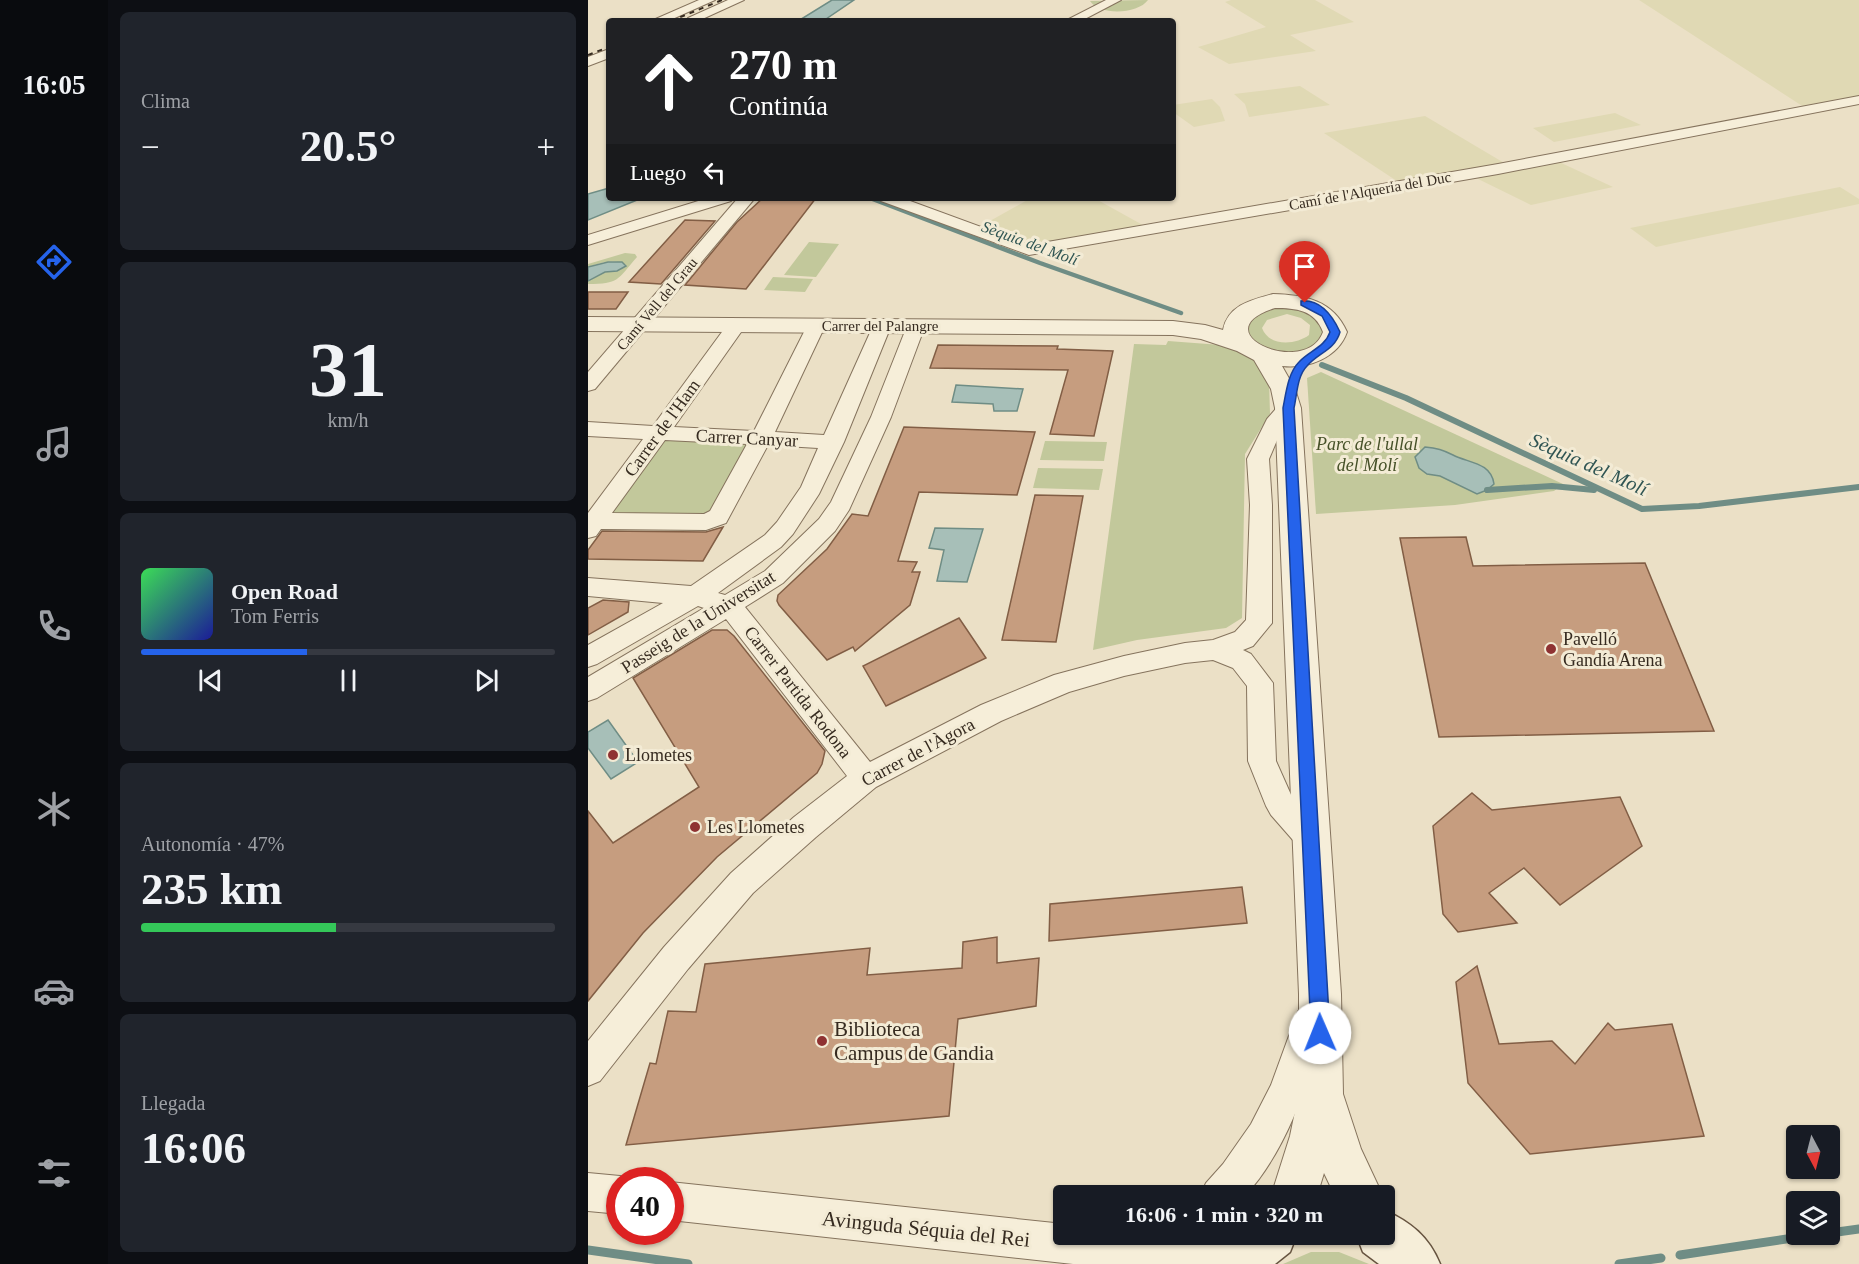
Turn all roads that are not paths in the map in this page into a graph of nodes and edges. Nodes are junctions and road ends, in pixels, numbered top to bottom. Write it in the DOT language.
graph roads {
  1 [pos="709,0"];
  2 [pos="738,0"];
  3 [pos="1115,0"];
  4 [pos="664,18"];
  5 [pos="694,18"];
  6 [pos="1077,18"];
  7 [pos="606,41"];
  8 [pos="588,49"];
  9 [pos="606,54"];
  10 [pos="588,62"];
  11 [pos="1859,100"];
  12 [pos="715,201"];
  13 [pos="744,201"];
  14 [pos="895,201"];
  15 [pos="692,208"];
  16 [pos="728,219"];
  17 [pos="588,240"];
  18 [pos="1243,312"];
  19 [pos="588,324"];
  20 [pos="640,324"];
  21 [pos="737,325"];
  22 [pos="816,326"];
  23 [pos="882,326"];
  24 [pos="916,326"];
  25 [pos="1173,328"];
  26 [pos="1243,345"];
  27 [pos="1312,355"];
  28 [pos="1265,358"];
  29 [pos="588,385"];
  30 [pos="1288,408"];
  31 [pos="588,429"];
  32 [pos="658,433"];
  33 [pos="761,438"];
  34 [pos="833,442"];
  35 [pos="591,526"];
  36 [pos="588,587"];
  37 [pos="695,596"];
  38 [pos="729,605"];
  39 [pos="1259,623"];
  40 [pos="1215,651"];
  41 [pos="588,657"];
  42 [pos="1260,683"];
  43 [pos="588,690"];
  44 [pos="866,778"];
  45 [pos="1310,837"];
  46 [pos="1320,994"];
  47 [pos="589,1069"];
  48 [pos="1321,1092"];
  49 [pos="1231,1185"];
  50 [pos="1297,1185"];
  51 [pos="1354,1185"];
  52 [pos="684,1202"];
  53 [pos="1053,1234"];
  54 [pos="1169,1245"];
  55 [pos="1255,1249"];
  1 -- 4 [label="street"];
  2 -- 5 [label="street"];
  3 -- 6 [label="street"];
  7 -- 8 [label="street"];
  9 -- 10 [label="street"];
  11 -- 14 [label="street, Camí de l'Alqueria del Duc"];
  12 -- 15 [label="street"];
  13 -- 16 [label="street, Camí Vell del Grau"];
  15 -- 16 [label="street"];
  15 -- 17 [label="street"];
  16 -- 20 [label="street, Camí Vell del Grau"];
  18 -- 25 [label="street, Carrer del Palangre"];
  18 -- 26 [label="street"];
  18 -- 27 [label="street"];
  19 -- 20 [label="street, Carrer del Palangre"];
  20 -- 21 [label="street, Carrer del Palangre"];
  20 -- 29 [label="street, Camí Vell del Grau"];
  21 -- 22 [label="street, Carrer del Palangre"];
  21 -- 32 [label="street, Carrer de l'Ham"];
  22 -- 23 [label="street, Carrer del Palangre"];
  22 -- 33 [label="street"];
  23 -- 24 [label="street, Carrer del Palangre"];
  23 -- 34 [label="street, Passeig de la Universitat"];
  24 -- 25 [label="street, Carrer del Palangre"];
  24 -- 38 [label="street, Passeig de la Universitat"];
  25 -- 26 [label="street, Carrer del Palangre"];
  26 -- 28 [label="street"];
  27 -- 28 [label="street"];
  27 -- 30 [label="street"];
  28 -- 30 [label="street"];
  30 -- 39 [label="street"];
  30 -- 45 [label="street"];
  31 -- 32 [label="street, Carrer Canyar"];
  32 -- 33 [label="street, Carrer Canyar"];
  32 -- 35 [label="street, Carrer de l'Ham"];
  33 -- 34 [label="street, Carrer Canyar"];
  33 -- 35 [label="street"];
  34 -- 37 [label="street, Passeig de la Universitat"];
  36 -- 37 [label="street"];
  37 -- 38 [label="street"];
  37 -- 41 [label="street, Passeig de la Universitat"];
  38 -- 43 [label="street, Passeig de la Universitat"];
  38 -- 44 [label="street, Carrer Partida Rodona"];
  39 -- 40 [label="street"];
  39 -- 42 [label="street"];
  40 -- 42 [label="street"];
  40 -- 44 [label="street, Carrer de l'Àgora"];
  42 -- 45 [label="street"];
  44 -- 47 [label="street, Carrer de l'Àgora"];
  45 -- 46 [label="street"];
  46 -- 48 [label="street"];
  46 -- 49 [label="street"];
  48 -- 50 [label="street"];
  48 -- 51 [label="street"];
  52 -- 53 [label="street, Avinguda Séquia del Rei"];
  54 -- 55 [label="street, Avinguda Séquia del Rei"];
}
